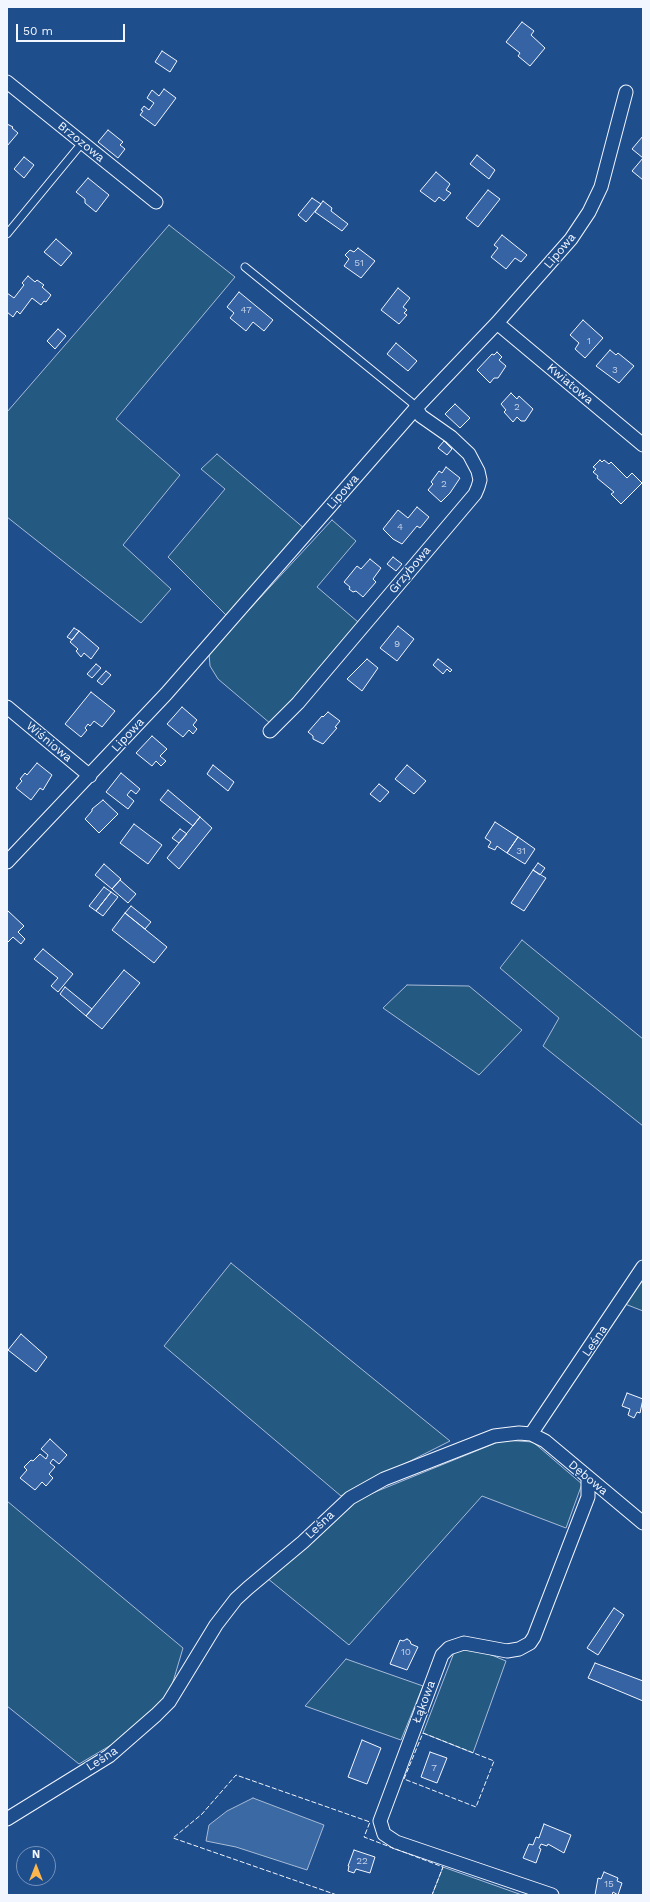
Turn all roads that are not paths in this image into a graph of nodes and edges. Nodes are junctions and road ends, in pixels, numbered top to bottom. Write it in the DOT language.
graph roads {
  1 [pos="7,82"];
  2 [pos="626,92"];
  3 [pos="82,143"];
  4 [pos="156,202"];
  5 [pos="7,234"];
  6 [pos="245,267"];
  7 [pos="497,323"];
  8 [pos="416,408"];
  9 [pos="643,445"];
  10 [pos="7,707"];
  11 [pos="270,731"];
  12 [pos="90,776"];
  13 [pos="7,862"];
  14 [pos="643,1267"];
  15 [pos="531,1434"];
  16 [pos="588,1478"];
  17 [pos="643,1523"];
  18 [pos="7,1819"];
  19 [pos="552,1895"];
  1 -- 3 [label="street, Brzozowa"];
  2 -- 7 [label="street, Lipowa"];
  3 -- 4 [label="street, Brzozowa"];
  3 -- 5 [label="lane"];
  6 -- 8 [label="lane"];
  7 -- 8 [label="street, Lipowa"];
  7 -- 9 [label="street, Kwiatowa"];
  8 -- 11 [label="street, Grzybowa"];
  8 -- 12 [label="street, Lipowa"];
  10 -- 12 [label="street, Wiśniowa"];
  12 -- 13 [label="street, Lipowa"];
  14 -- 15 [label="street, Leśna"];
  15 -- 16 [label="street, Dębowa"];
  15 -- 18 [label="street, Leśna"];
  16 -- 17 [label="street, Dębowa"];
  16 -- 19 [label="street, Łąkowa"];
}
